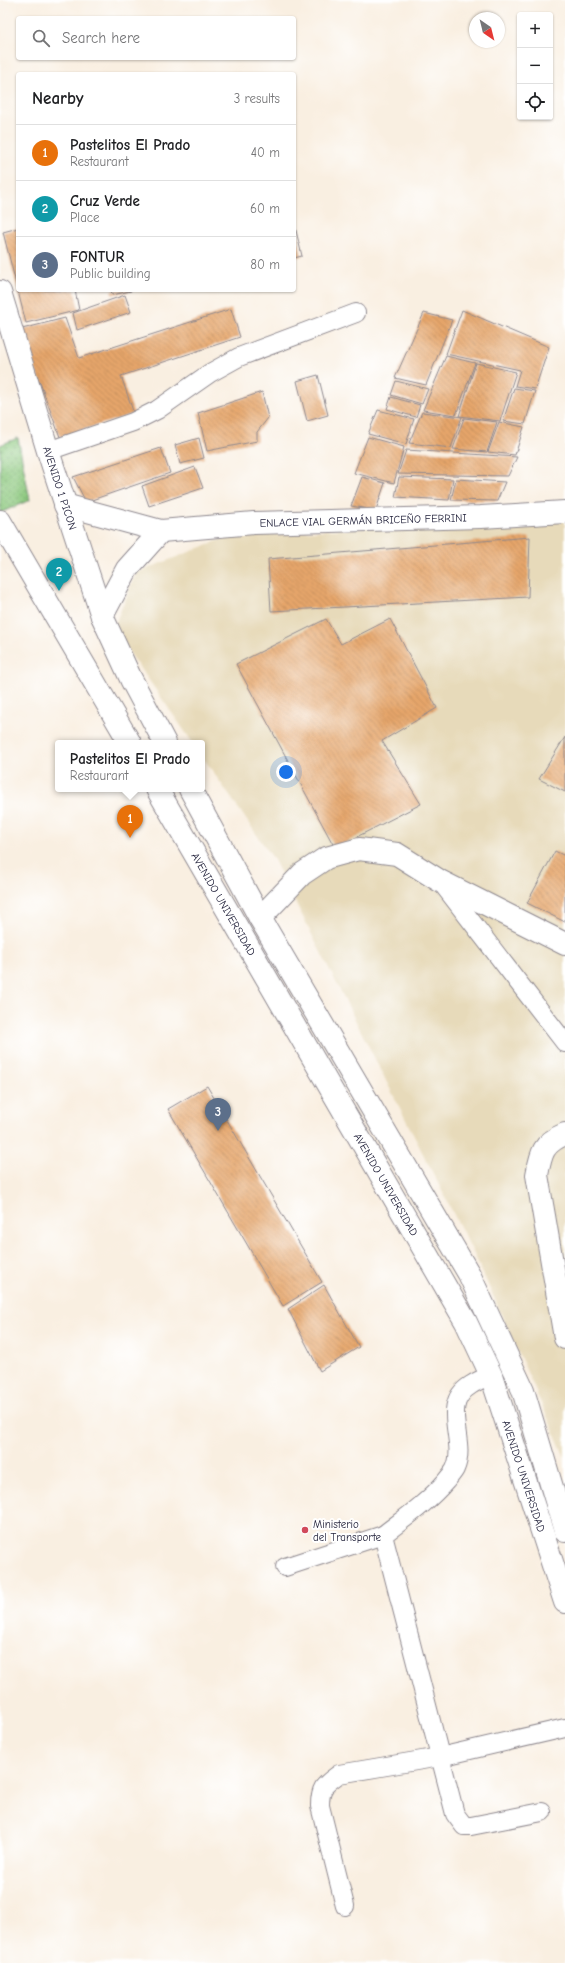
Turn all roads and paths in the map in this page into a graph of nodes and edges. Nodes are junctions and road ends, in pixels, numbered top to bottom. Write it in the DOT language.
graph roads {
  1 [pos="0,292"];
  2 [pos="356,313"];
  3 [pos="48,451"];
  4 [pos="65,505"];
  5 [pos="565,512"];
  6 [pos="0,521"];
  7 [pos="161,531"];
  8 [pos="102,616"];
  9 [pos="128,740"];
  10 [pos="163,740"];
  11 [pos="159,792"];
  12 [pos="192,792"];
  13 [pos="440,881"];
  14 [pos="260,918"];
  15 [pos="565,944"];
  16 [pos="565,1043"];
  17 [pos="565,1134"];
  18 [pos="565,1338"];
  19 [pos="491,1375"];
  20 [pos="565,1532"];
  21 [pos="383,1535"];
  22 [pos="285,1567"];
  23 [pos="565,1602"];
  24 [pos="565,1728"];
  25 [pos="440,1757"];
  26 [pos="542,1812"];
  27 [pos="345,1906"];
  1 -- 3 [label="street, AVENIDO 1 PICON"];
  2 -- 3 [label="lane"];
  3 -- 4 [label="street, AVENIDO 1 PICON"];
  4 -- 7 [label="street"];
  4 -- 8 [label="street, AVENIDO 1 PICON"];
  5 -- 7 [label="street, ENLACE VIAL GERMÁN BRICEÑO FERRINI"];
  6 -- 9 [label="street"];
  7 -- 8 [label="street"];
  8 -- 10 [label="street, AVENIDO 1 PICON"];
  11 -- 19 [label="street, AVENIDO UNIVERSIDAD"];
  12 -- 14 [label="street, AVENIDO UNIVERSIDAD"];
  13 -- 14 [label="street"];
  13 -- 15 [label="street"];
  13 -- 16 [label="lane"];
  14 -- 20 [label="street, AVENIDO UNIVERSIDAD"];
  17 -- 18 [label="street"];
  19 -- 21 [label="lane"];
  19 -- 23 [label="street, AVENIDO UNIVERSIDAD"];
  21 -- 22 [label="lane"];
  21 -- 25 [label="lane"];
  24 -- 25 [label="lane"];
  25 -- 26 [label="lane"];
  25 -- 27 [label="lane"];
}
